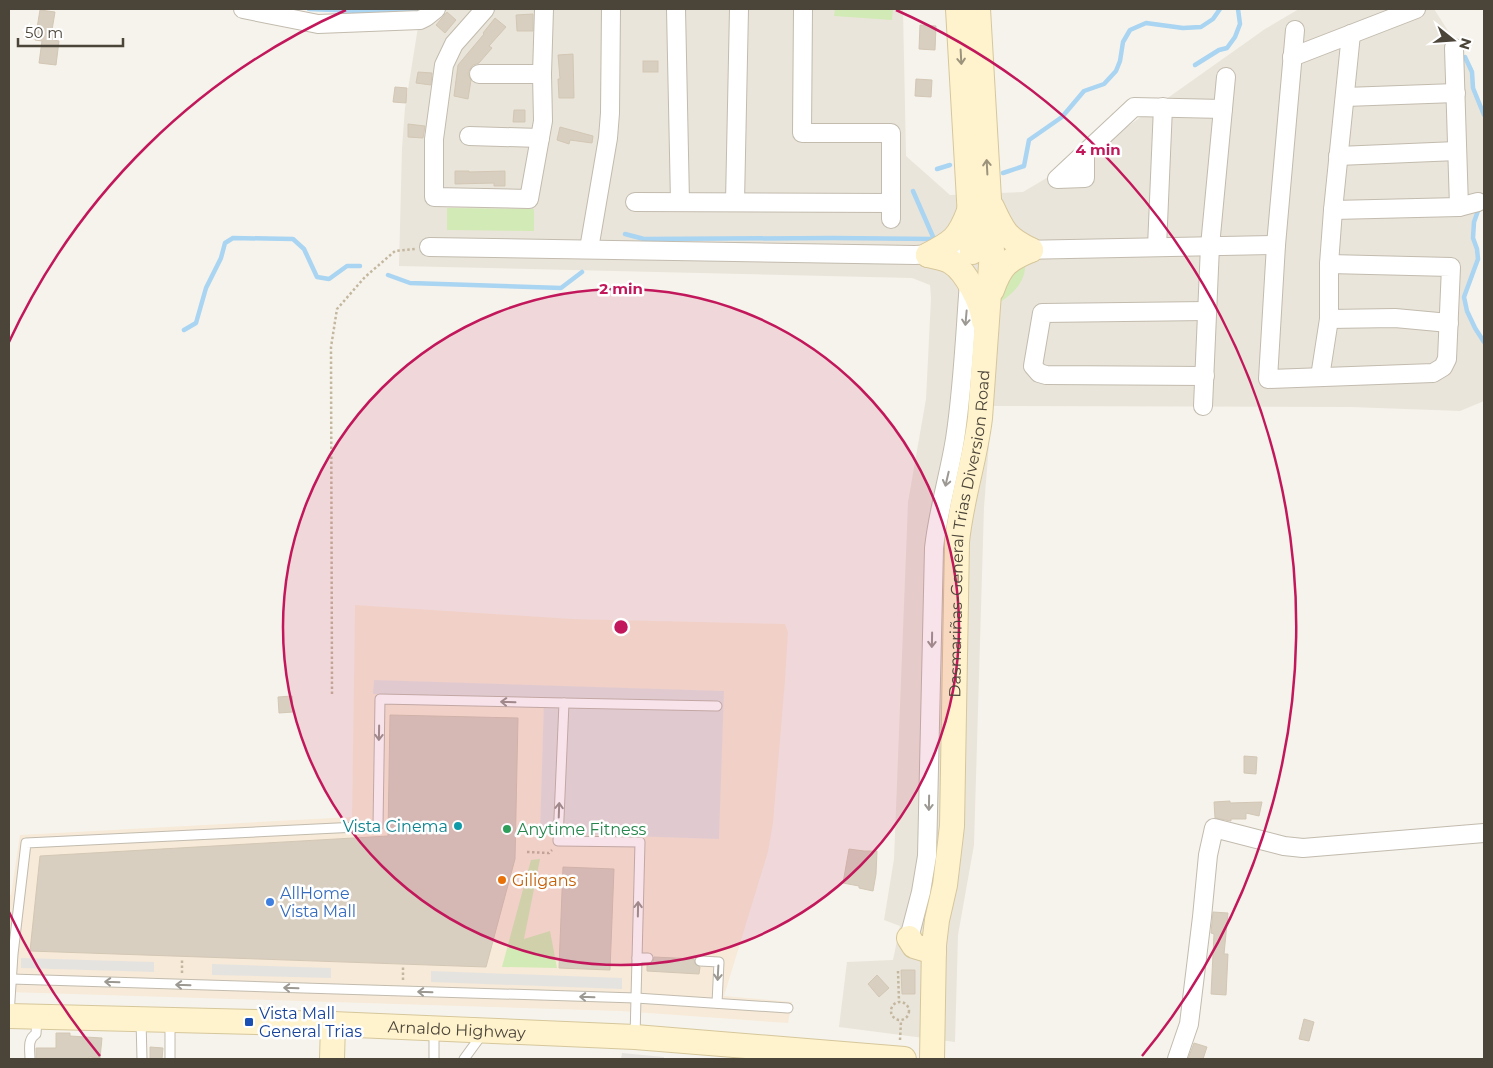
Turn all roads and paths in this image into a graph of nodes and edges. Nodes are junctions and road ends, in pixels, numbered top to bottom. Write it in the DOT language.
graph roads {
  1 [pos="243,9"];
  2 [pos="436,9"];
  3 [pos="485,9"];
  4 [pos="544,9"];
  5 [pos="611,9"];
  6 [pos="676,9"];
  7 [pos="739,9"];
  8 [pos="803,9"];
  9 [pos="958,9"];
  10 [pos="978,9"];
  11 [pos="1416,9"];
  12 [pos="1295,30"];
  13 [pos="1351,34"];
  14 [pos="1454,48"];
  15 [pos="1292,57"];
  16 [pos="479,74"];
  17 [pos="542,74"];
  18 [pos="1226,77"];
  19 [pos="1456,93"];
  20 [pos="1345,97"];
  21 [pos="1163,107"];
  22 [pos="1223,109"];
  23 [pos="469,136"];
  24 [pos="540,138"];
  25 [pos="1457,151"];
  26 [pos="1085,153"];
  27 [pos="1338,156"];
  28 [pos="635,202"];
  29 [pos="680,202"];
  30 [pos="735,202"];
  31 [pos="1478,202"];
  32 [pos="979,206"];
  33 [pos="1459,206"];
  34 [pos="1333,210"];
  35 [pos="1276,245"];
  36 [pos="1210,246"];
  37 [pos="429,247"];
  38 [pos="1157,247"];
  39 [pos="589,249"];
  40 [pos="1031,250"];
  41 [pos="982,251"];
  42 [pos="928,255"];
  43 [pos="1329,264"];
  44 [pos="969,283"];
  45 [pos="988,304"];
  46 [pos="1207,311"];
  47 [pos="1329,318"];
  48 [pos="1449,323"];
  49 [pos="986,337"];
  50 [pos="1204,376"];
  51 [pos="1320,377"];
  52 [pos="1203,406"];
  53 [pos="332,694"];
  54 [pos="564,703"];
  55 [pos="717,706"];
  56 [pos="1484,833"];
  57 [pos="558,841"];
  58 [pos="527,852"];
  59 [pos="909,938"];
  60 [pos="934,952"];
  61 [pos="637,958"];
  62 [pos="648,958"];
  63 [pos="700,961"];
  64 [pos="898,971"];
  65 [pos="11,980"];
  66 [pos="636,998"];
  67 [pos="899,1002"];
  68 [pos="716,1003"];
  69 [pos="788,1008"];
  70 [pos="9,1016"];
  71 [pos="37,1016"];
  72 [pos="141,1019"];
  73 [pos="170,1020"];
  74 [pos="333,1024"];
  75 [pos="434,1028"];
  76 [pos="484,1030"];
  77 [pos="635,1037"];
  78 [pos="30,1059"];
  79 [pos="142,1059"];
  80 [pos="170,1059"];
  81 [pos="332,1059"];
  82 [pos="434,1059"];
  83 [pos="464,1059"];
  84 [pos="904,1059"];
  85 [pos="932,1059"];
  86 [pos="1177,1059"];
  1 -- 2 [label="street"];
  3 -- 24 [label="street"];
  4 -- 17 [label="street"];
  5 -- 39 [label="street"];
  6 -- 29 [label="street"];
  7 -- 30 [label="street"];
  8 -- 30 [label="street"];
  9 -- 32 [label="street, Dasmariñas-General Trias Diversion Road, one-way"];
  32 -- 10 [label="street, Dasmariñas-General Trias Diversion Road, one-way"];
  11 -- 13 [label="street"];
  12 -- 15 [label="street"];
  13 -- 15 [label="street"];
  13 -- 20 [label="street"];
  14 -- 19 [label="street"];
  15 -- 35 [label="street"];
  16 -- 17 [label="street"];
  17 -- 24 [label="street"];
  18 -- 22 [label="street"];
  19 -- 20 [label="street"];
  19 -- 25 [label="street"];
  20 -- 27 [label="street"];
  21 -- 22 [label="street"];
  21 -- 26 [label="street"];
  21 -- 38 [label="street"];
  22 -- 36 [label="street"];
  23 -- 24 [label="street"];
  25 -- 27 [label="street"];
  25 -- 33 [label="street"];
  27 -- 34 [label="street"];
  28 -- 29 [label="street"];
  29 -- 30 [label="street"];
  31 -- 33 [label="street"];
  32 -- 40 [label="street"];
  32 -- 41 [label="street, Dasmariñas-General Trias Diversion Road"];
  32 -- 42 [label="street"];
  33 -- 34 [label="street"];
  34 -- 43 [label="street"];
  35 -- 36 [label="street"];
  35 -- 51 [label="street"];
  36 -- 38 [label="street"];
  36 -- 46 [label="street"];
  37 -- 39 [label="street"];
  37 -- 53 [label="path"];
  38 -- 40 [label="street"];
  39 -- 42 [label="street"];
  40 -- 41 [label="street"];
  40 -- 45 [label="street"];
  41 -- 42 [label="street"];
  41 -- 44 [label="street, Dasmariñas-General Trias Diversion Road"];
  41 -- 45 [label="street, Dasmariñas-General Trias Diversion Road"];
  42 -- 44 [label="street"];
  43 -- 47 [label="street"];
  43 -- 48 [label="street"];
  44 -- 49 [label="street"];
  44 -- 59 [label="street, Dasmariñas-General Trias Diversion Road, one-way"];
  45 -- 49 [label="street, Dasmariñas-General Trias Diversion Road"];
  46 -- 50 [label="street"];
  46 -- 50 [label="street"];
  47 -- 48 [label="street"];
  47 -- 51 [label="street"];
  48 -- 51 [label="street"];
  49 -- 60 [label="street, Dasmariñas-General Trias Diversion Road"];
  50 -- 52 [label="street"];
  54 -- 55 [label="lane"];
  57 -- 54 [label="lane, one-way"];
  54 -- 65 [label="lane, one-way"];
  56 -- 86 [label="street"];
  57 -- 58 [label="path"];
  61 -- 57 [label="lane, one-way"];
  59 -- 60 [label="street"];
  60 -- 85 [label="street, Dasmariñas-General Trias Diversion Road"];
  61 -- 62 [label="lane"];
  61 -- 66 [label="lane"];
  63 -- 68 [label="lane, one-way"];
  64 -- 67 [label="path"];
  66 -- 65 [label="lane, one-way"];
  65 -- 70 [label="lane"];
  66 -- 68 [label="lane"];
  66 -- 77 [label="lane"];
  67 -- 67 [label="path"];
  68 -- 69 [label="lane"];
  70 -- 71 [label="street, Arnaldo Highway"];
  71 -- 72 [label="street, Arnaldo Highway"];
  71 -- 78 [label="lane"];
  72 -- 73 [label="street, Arnaldo Highway"];
  72 -- 79 [label="lane"];
  73 -- 74 [label="street, Arnaldo Highway"];
  73 -- 80 [label="lane"];
  74 -- 75 [label="street, Arnaldo Highway"];
  74 -- 81 [label="street"];
  75 -- 76 [label="street, Arnaldo Highway"];
  75 -- 82 [label="lane"];
  76 -- 77 [label="street, Arnaldo Highway"];
  76 -- 83 [label="lane"];
  77 -- 84 [label="street, Arnaldo Highway"];
}
